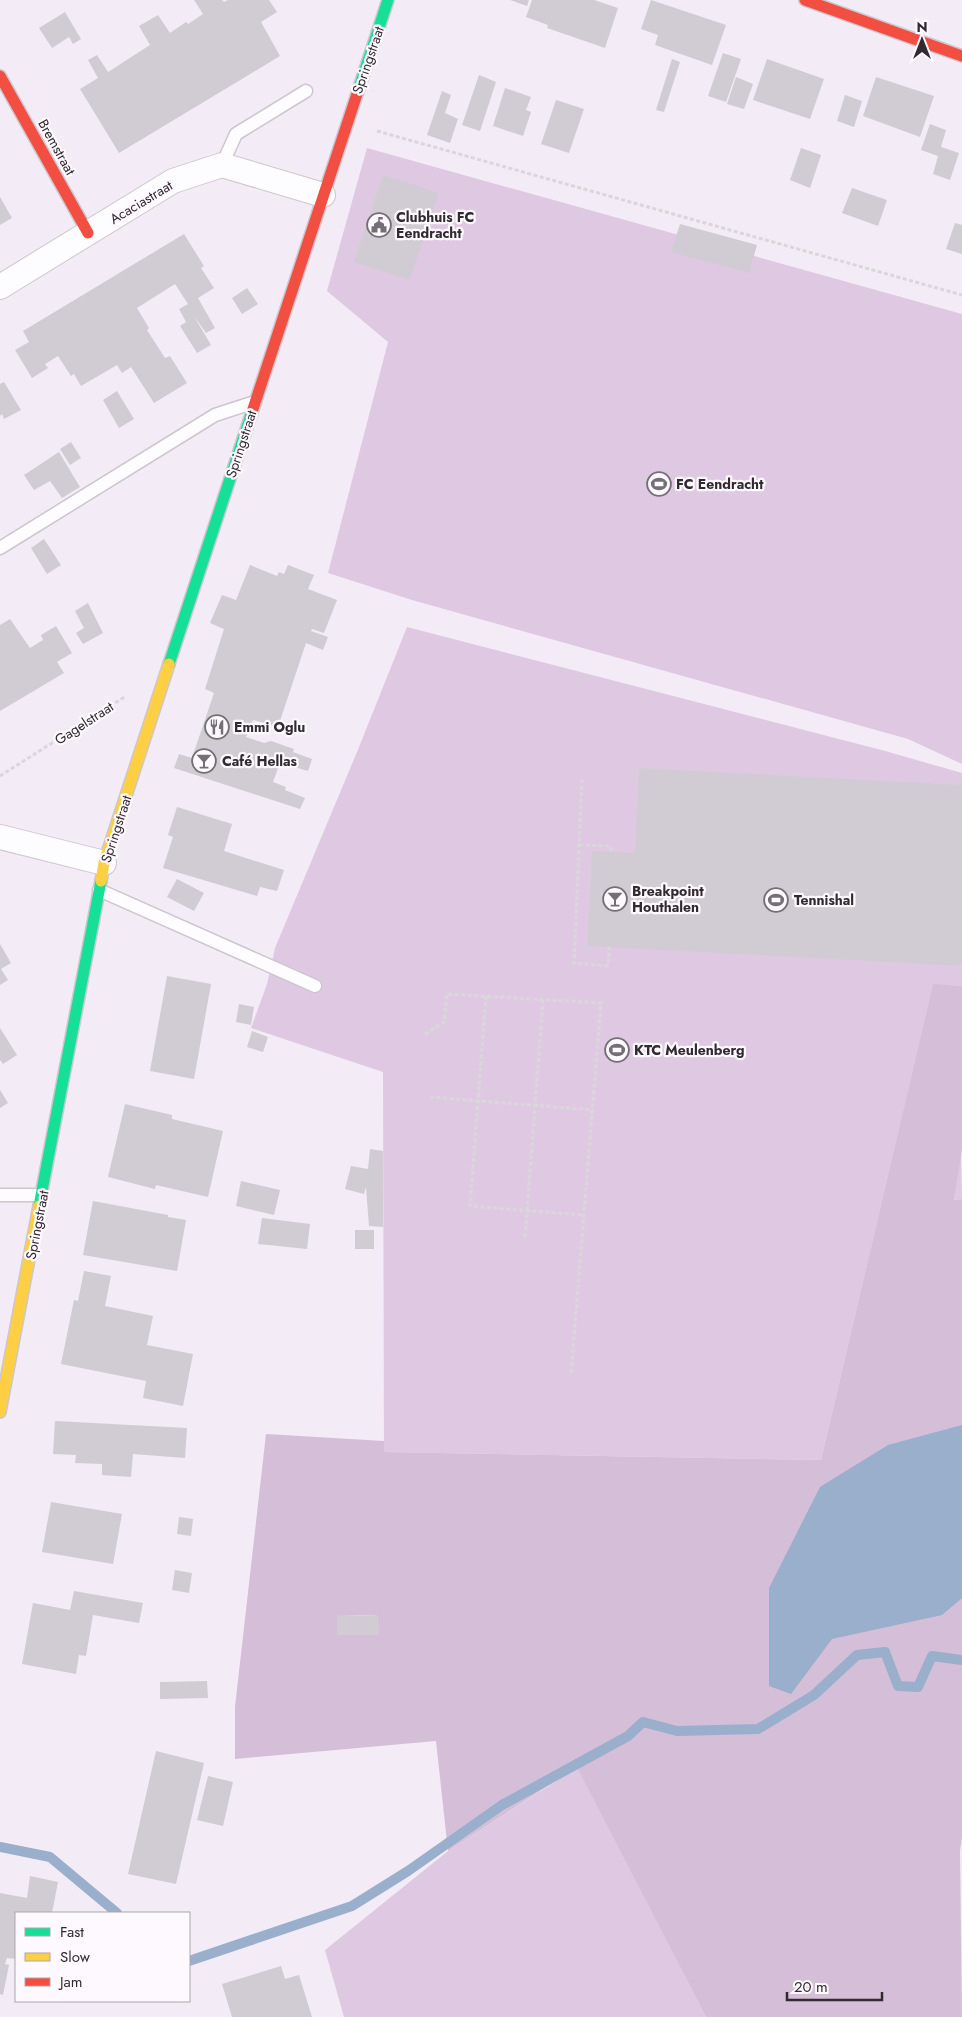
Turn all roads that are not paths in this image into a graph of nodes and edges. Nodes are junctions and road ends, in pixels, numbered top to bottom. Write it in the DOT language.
graph roads {
  1 [pos="388,0"];
  2 [pos="804,0"];
  3 [pos="962,56"];
  4 [pos="0,76"];
  5 [pos="306,91"];
  6 [pos="222,165"];
  7 [pos="323,195"];
  8 [pos="88,233"];
  9 [pos="0,287"];
  10 [pos="255,402"];
  11 [pos="0,548"];
  12 [pos="0,837"];
  13 [pos="104,863"];
  14 [pos="99,890"];
  15 [pos="315,986"];
  16 [pos="0,1195"];
  17 [pos="42,1195"];
  18 [pos="0,1412"];
  1 -- 7 [label="street, Springstraat"];
  2 -- 3 [label="street"];
  4 -- 8 [label="street, Bremstraat"];
  5 -- 6 [label="lane"];
  6 -- 7 [label="street"];
  6 -- 8 [label="street, Acaciastraat"];
  7 -- 10 [label="street, Springstraat"];
  8 -- 9 [label="street, Acaciastraat"];
  10 -- 11 [label="lane"];
  10 -- 13 [label="street, Springstraat"];
  12 -- 13 [label="street"];
  13 -- 14 [label="street, Springstraat"];
  14 -- 15 [label="lane"];
  14 -- 17 [label="street, Springstraat"];
  16 -- 17 [label="lane"];
  17 -- 18 [label="street, Springstraat"];
}
